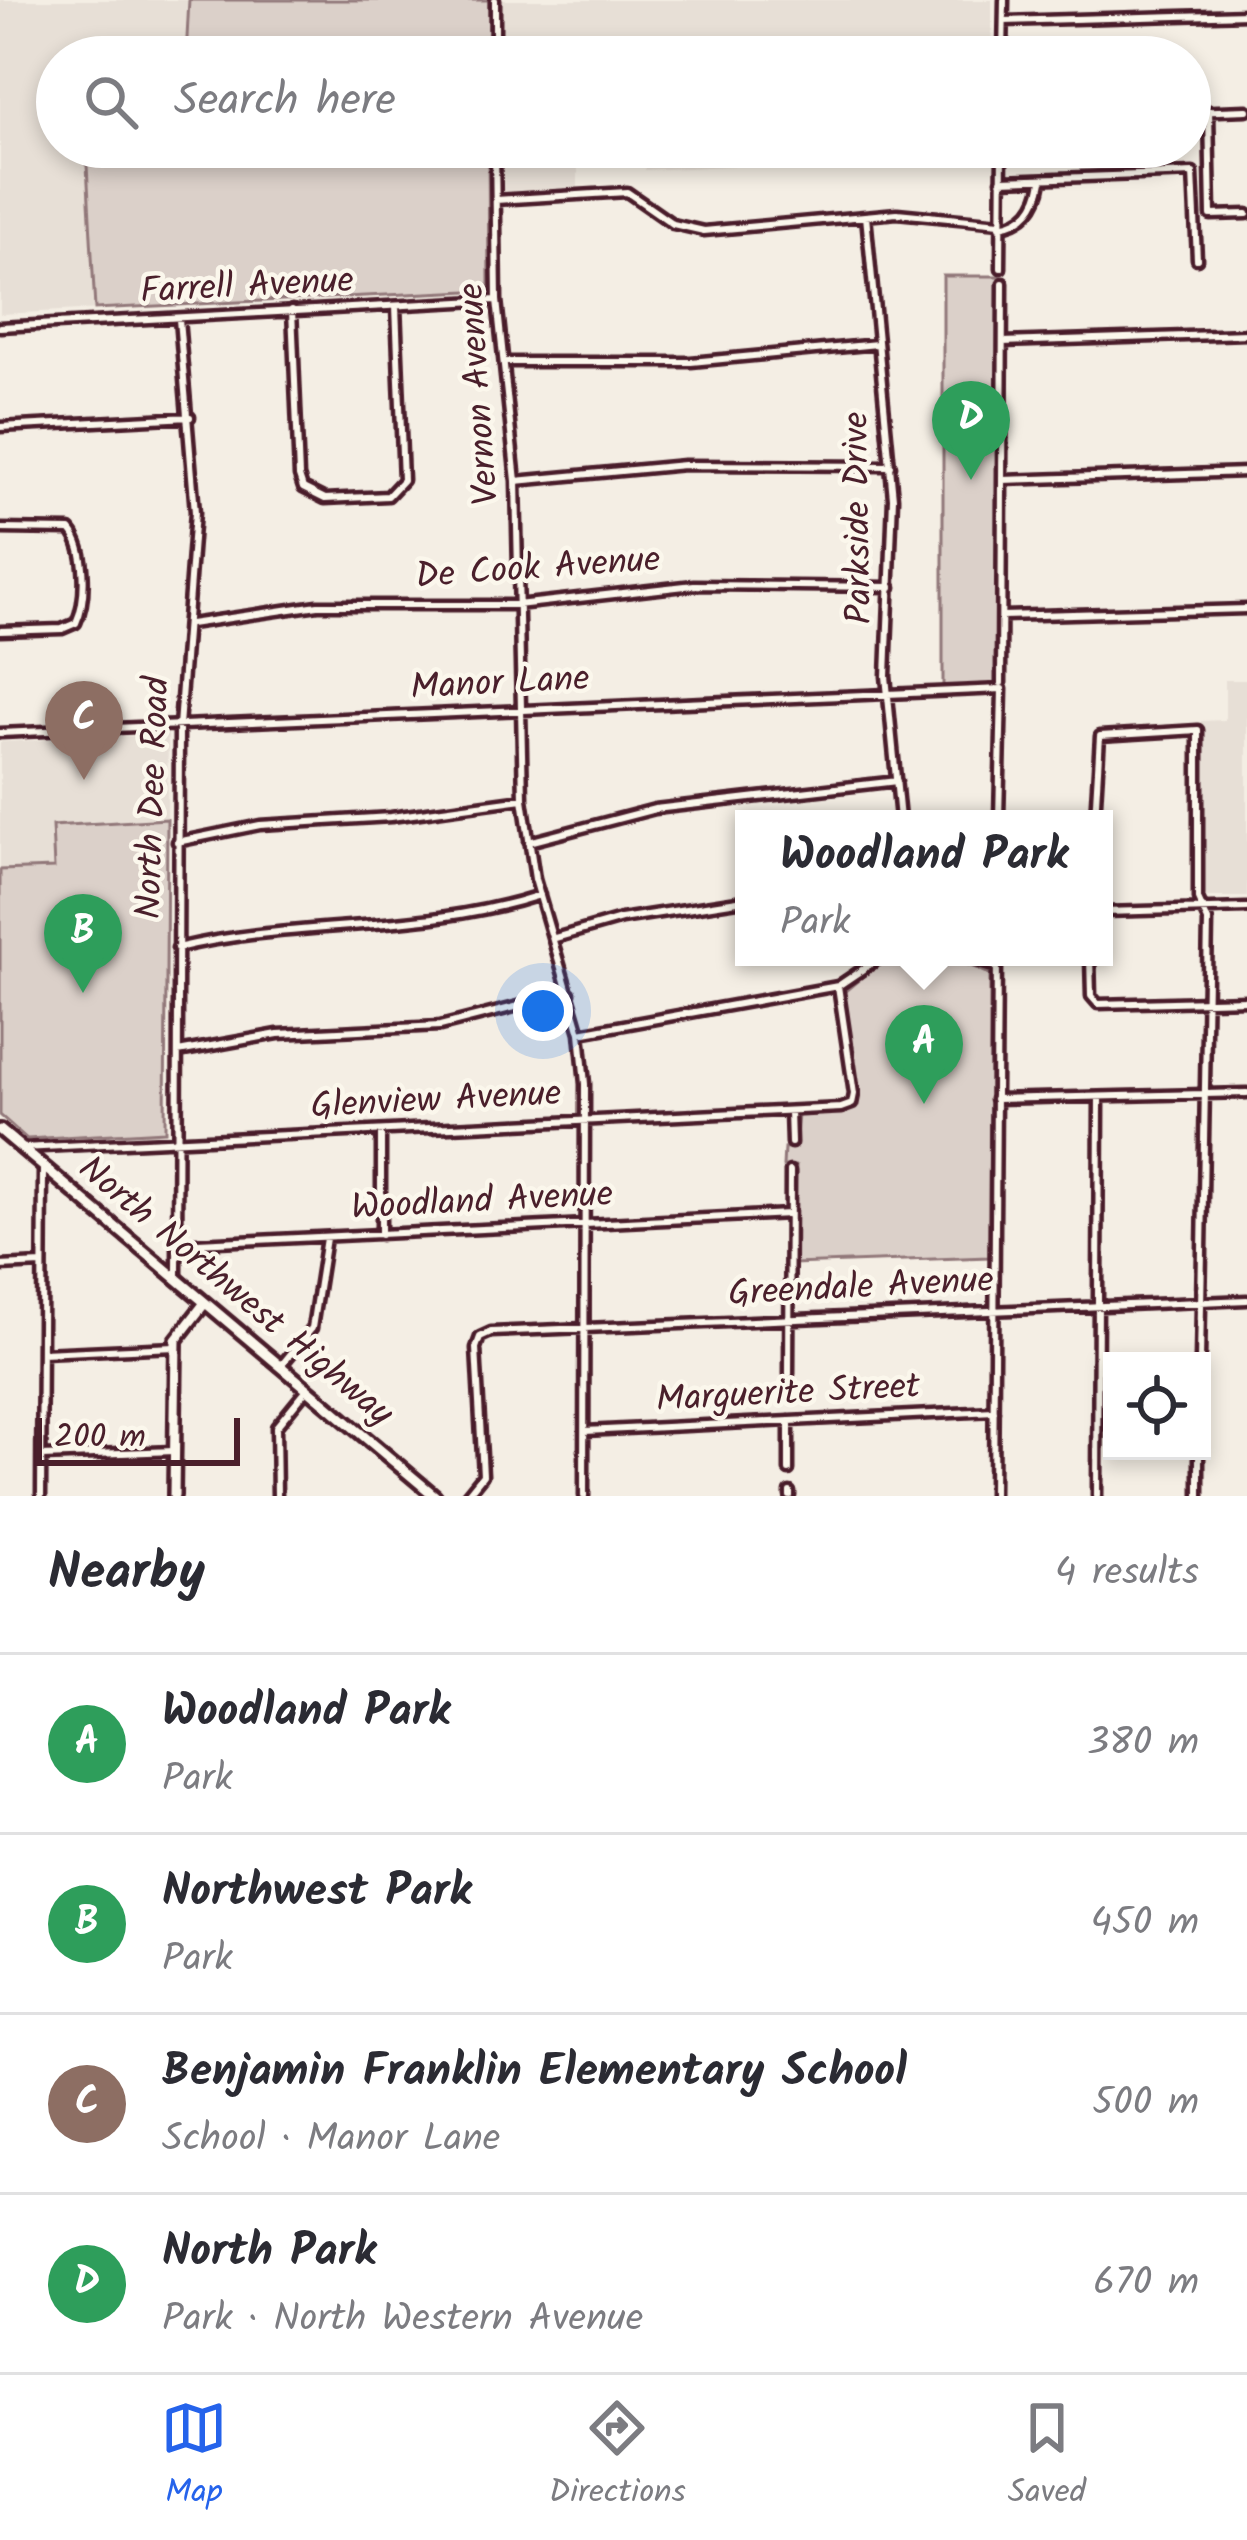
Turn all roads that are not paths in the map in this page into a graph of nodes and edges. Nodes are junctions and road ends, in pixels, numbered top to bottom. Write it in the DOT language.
graph roads {
  1 [pos="495,0"];
  2 [pos="1004,0"];
  3 [pos="1247,14"];
  4 [pos="1004,22"];
  5 [pos="495,36"];
  6 [pos="1004,36"];
  7 [pos="1247,110"];
  8 [pos="1211,111"];
  9 [pos="495,168"];
  10 [pos="1001,168"];
  11 [pos="1210,168"];
  12 [pos="1042,179"];
  13 [pos="1001,180"];
  14 [pos="1197,190"];
  15 [pos="1210,190"];
  16 [pos="495,200"];
  17 [pos="1247,214"];
  18 [pos="866,216"];
  19 [pos="1000,225"];
  20 [pos="1197,259"];
  21 [pos="1001,268"];
  22 [pos="1003,283"];
  23 [pos="497,300"];
  24 [pos="396,306"];
  25 [pos="292,310"];
  26 [pos="179,319"];
  27 [pos="0,327"];
  28 [pos="1247,334"];
  29 [pos="1003,342"];
  30 [pos="877,344"];
  31 [pos="502,362"];
  32 [pos="190,417"];
  33 [pos="0,427"];
  34 [pos="891,466"];
  35 [pos="1247,472"];
  36 [pos="1003,480"];
  37 [pos="516,481"];
  38 [pos="0,529"];
  39 [pos="891,587"];
  40 [pos="517,605"];
  41 [pos="1247,609"];
  42 [pos="1002,616"];
  43 [pos="189,624"];
  44 [pos="0,632"];
  45 [pos="1001,686"];
  46 [pos="887,692"];
  47 [pos="518,710"];
  48 [pos="179,726"];
  49 [pos="0,733"];
  50 [pos="897,781"];
  51 [pos="523,799"];
  52 [pos="899,810"];
  53 [pos="999,810"];
  54 [pos="1096,810"];
  55 [pos="177,842"];
  56 [pos="528,842"];
  57 [pos="540,895"];
  58 [pos="735,901"];
  59 [pos="1247,908"];
  60 [pos="1203,909"];
  61 [pos="1113,912"];
  62 [pos="554,938"];
  63 [pos="178,948"];
  64 [pos="868,966"];
  65 [pos="994,966"];
  66 [pos="1091,966"];
  67 [pos="997,967"];
  68 [pos="838,986"];
  69 [pos="571,993"];
  70 [pos="1247,1000"];
  71 [pos="1206,1001"];
  72 [pos="580,1033"];
  73 [pos="177,1052"];
  74 [pos="1247,1093"];
  75 [pos="1204,1094"];
  76 [pos="1100,1096"];
  77 [pos="995,1100"];
  78 [pos="790,1111"];
  79 [pos="587,1121"];
  80 [pos="381,1131"];
  81 [pos="2,1134"];
  82 [pos="176,1142"];
  83 [pos="791,1143"];
  84 [pos="22,1148"];
  85 [pos="43,1165"];
  86 [pos="790,1171"];
  87 [pos="789,1214"];
  88 [pos="586,1224"];
  89 [pos="381,1234"];
  90 [pos="326,1237"];
  91 [pos="177,1244"];
  92 [pos="42,1264"];
  93 [pos="0,1266"];
  94 [pos="177,1280"];
  95 [pos="1247,1300"];
  96 [pos="1200,1301"];
  97 [pos="205,1304"];
  98 [pos="1099,1305"];
  99 [pos="995,1308"];
  100 [pos="788,1318"];
  101 [pos="586,1328"];
  102 [pos="175,1347"];
  103 [pos="1200,1352"];
  104 [pos="42,1353"];
  105 [pos="280,1366"];
  106 [pos="789,1374"];
  107 [pos="307,1389"];
  108 [pos="994,1411"];
  109 [pos="789,1421"];
  110 [pos="585,1431"];
  111 [pos="174,1451"];
  112 [pos="42,1456"];
  113 [pos="1199,1460"];
  114 [pos="790,1470"];
  115 [pos="41,1496"];
  116 [pos="174,1496"];
  117 [pos="277,1496"];
  118 [pos="435,1496"];
  119 [pos="466,1496"];
  120 [pos="584,1496"];
  121 [pos="994,1496"];
  122 [pos="1097,1496"];
  123 [pos="1198,1496"];
  1 -- 5 [label="street"];
  2 -- 4 [label="street"];
  3 -- 4 [label="street"];
  4 -- 6 [label="street"];
  7 -- 8 [label="street"];
  9 -- 16 [label="street, Vernon Avenue"];
  10 -- 13 [label="street"];
  11 -- 15 [label="street"];
  12 -- 13 [label="street"];
  12 -- 14 [label="street"];
  12 -- 19 [label="street"];
  13 -- 19 [label="street"];
  14 -- 15 [label="street"];
  14 -- 20 [label="street"];
  15 -- 17 [label="street"];
  16 -- 18 [label="street"];
  16 -- 23 [label="street, Vernon Avenue"];
  18 -- 19 [label="street"];
  18 -- 30 [label="street, Parkside Drive"];
  19 -- 21 [label="street"];
  22 -- 29 [label="street"];
  23 -- 24 [label="street, Farrell Avenue"];
  23 -- 31 [label="street, Vernon Avenue"];
  24 -- 25 [label="street, Farrell Avenue"];
  24 -- 25 [label="street"];
  25 -- 26 [label="street, Farrell Avenue"];
  26 -- 27 [label="street, Farrell Avenue"];
  26 -- 32 [label="street, North Dee Road"];
  28 -- 29 [label="street"];
  29 -- 36 [label="street"];
  30 -- 31 [label="street"];
  30 -- 34 [label="street, Parkside Drive"];
  31 -- 37 [label="street, Vernon Avenue"];
  32 -- 33 [label="street"];
  32 -- 43 [label="street, North Dee Road"];
  34 -- 37 [label="street"];
  34 -- 39 [label="street, Parkside Drive"];
  35 -- 36 [label="street"];
  36 -- 42 [label="street"];
  37 -- 40 [label="street, Vernon Avenue"];
  38 -- 44 [label="street"];
  39 -- 40 [label="street, De Cook Avenue"];
  39 -- 46 [label="street, Parkside Drive"];
  40 -- 43 [label="street, De Cook Avenue"];
  40 -- 47 [label="street, Vernon Avenue"];
  41 -- 42 [label="street"];
  42 -- 45 [label="street"];
  43 -- 48 [label="street, North Dee Road"];
  45 -- 46 [label="street, Manor Lane"];
  45 -- 53 [label="street"];
  46 -- 47 [label="street, Manor Lane"];
  46 -- 50 [label="street, Parkside Drive"];
  47 -- 48 [label="street, Manor Lane"];
  47 -- 51 [label="street, Vernon Avenue"];
  48 -- 49 [label="street, Manor Lane"];
  48 -- 55 [label="street, North Dee Road"];
  50 -- 52 [label="street, Parkside Drive"];
  50 -- 56 [label="street"];
  51 -- 55 [label="street"];
  51 -- 56 [label="street, Vernon Avenue"];
  54 -- 60 [label="street"];
  55 -- 63 [label="street, North Dee Road"];
  56 -- 57 [label="street, Vernon Avenue"];
  57 -- 62 [label="street, Vernon Avenue"];
  57 -- 63 [label="street"];
  58 -- 62 [label="street"];
  59 -- 60 [label="street"];
  60 -- 61 [label="street"];
  60 -- 71 [label="street"];
  62 -- 69 [label="street, Vernon Avenue"];
  63 -- 73 [label="street, North Dee Road"];
  64 -- 68 [label="street"];
  65 -- 67 [label="street"];
  66 -- 71 [label="street"];
  67 -- 77 [label="street"];
  68 -- 72 [label="street"];
  68 -- 78 [label="street, Glenview Avenue"];
  69 -- 72 [label="street, Vernon Avenue"];
  69 -- 73 [label="street"];
  70 -- 71 [label="street"];
  71 -- 75 [label="street"];
  72 -- 79 [label="street, Vernon Avenue"];
  73 -- 82 [label="street, North Dee Road"];
  74 -- 75 [label="street"];
  75 -- 76 [label="street"];
  75 -- 96 [label="street"];
  76 -- 77 [label="street"];
  76 -- 98 [label="street"];
  77 -- 99 [label="street"];
  78 -- 79 [label="street, Glenview Avenue"];
  78 -- 83 [label="street"];
  79 -- 80 [label="street, Glenview Avenue"];
  79 -- 88 [label="street, Vernon Avenue"];
  80 -- 82 [label="street, Glenview Avenue"];
  80 -- 89 [label="street"];
  81 -- 84 [label="main road, North Northwest Highway"];
  82 -- 84 [label="street, Glenview Avenue"];
  82 -- 91 [label="street, North Dee Road"];
  84 -- 85 [label="main road, North Northwest Highway"];
  85 -- 92 [label="street"];
  85 -- 94 [label="main road, North Northwest Highway"];
  86 -- 87 [label="street"];
  87 -- 88 [label="street, Woodland Avenue"];
  87 -- 100 [label="street"];
  88 -- 89 [label="street, Woodland Avenue"];
  88 -- 101 [label="street, Vernon Avenue"];
  89 -- 90 [label="street, Woodland Avenue"];
  90 -- 91 [label="street, Woodland Avenue"];
  90 -- 105 [label="street"];
  91 -- 94 [label="street, North Dee Road"];
  92 -- 93 [label="street"];
  92 -- 104 [label="street"];
  94 -- 97 [label="main road, North Northwest Highway"];
  95 -- 96 [label="street, Greendale Avenue"];
  96 -- 98 [label="street, Greendale Avenue"];
  96 -- 103 [label="street"];
  97 -- 102 [label="main road"];
  97 -- 105 [label="main road, North Northwest Highway"];
  98 -- 99 [label="street, Greendale Avenue"];
  98 -- 122 [label="street"];
  99 -- 100 [label="street, Greendale Avenue"];
  99 -- 108 [label="street"];
  100 -- 101 [label="street, Greendale Avenue"];
  100 -- 106 [label="street"];
  101 -- 110 [label="street, Vernon Avenue"];
  101 -- 119 [label="street, Greendale Avenue"];
  102 -- 104 [label="street"];
  102 -- 111 [label="main road"];
  104 -- 112 [label="street"];
  105 -- 107 [label="main road, North Northwest Highway"];
  107 -- 117 [label="street"];
  107 -- 118 [label="main road, North Northwest Highway"];
  108 -- 109 [label="street, Marguerite Street"];
  108 -- 121 [label="street"];
  109 -- 110 [label="street, Marguerite Street"];
  109 -- 114 [label="street"];
  110 -- 120 [label="street, Vernon Avenue"];
  111 -- 112 [label="street"];
  111 -- 116 [label="main road"];
  112 -- 115 [label="street"];
  113 -- 123 [label="street"];
}
